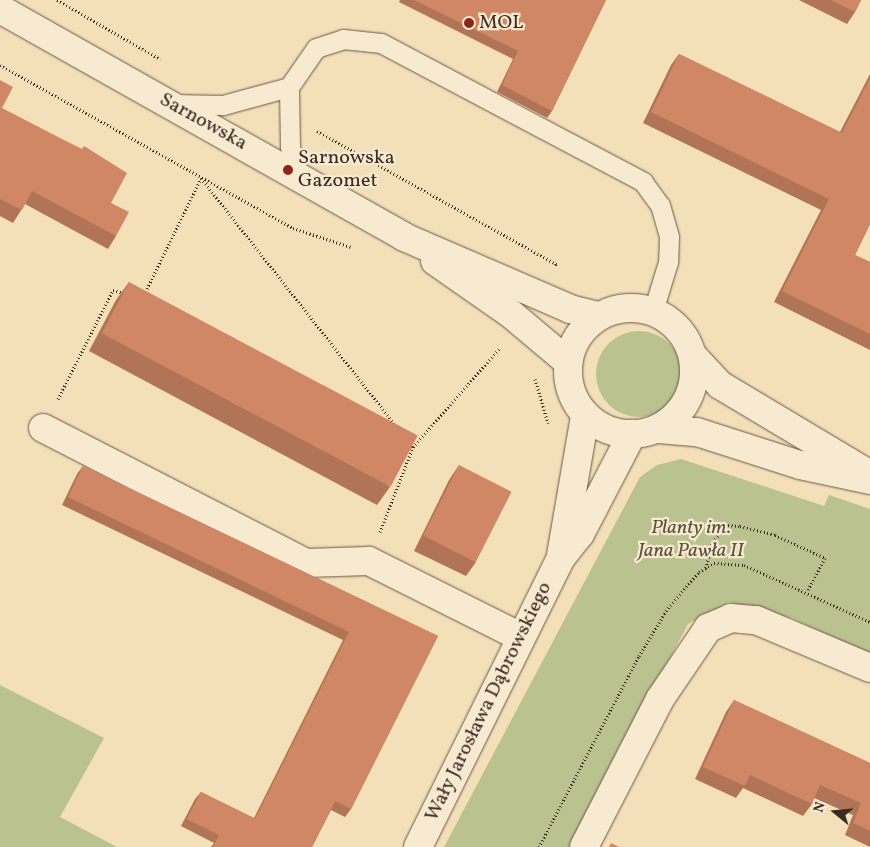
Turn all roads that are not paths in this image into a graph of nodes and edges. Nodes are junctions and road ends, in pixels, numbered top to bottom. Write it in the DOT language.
graph roads {
  1 [pos="0,9"];
  2 [pos="289,87"];
  3 [pos="171,104"];
  4 [pos="298,175"];
  5 [pos="404,237"];
  6 [pos="653,311"];
  7 [pos="599,316"];
  8 [pos="692,356"];
  9 [pos="568,362"];
  10 [pos="586,416"];
  11 [pos="43,428"];
  12 [pos="659,429"];
  13 [pos="632,434"];
  14 [pos="870,474"];
  15 [pos="870,480"];
  16 [pos="561,558"];
  17 [pos="520,637"];
  18 [pos="870,668"];
  19 [pos="418,847"];
  20 [pos="584,847"];
  1 -- 3 [label="main road, Sarnowska"];
  2 -- 3 [label="lane"];
  2 -- 4 [label="lane"];
  2 -- 6 [label="lane"];
  3 -- 4 [label="main road, Sarnowska"];
  4 -- 5 [label="main road, Sarnowska"];
  5 -- 7 [label="main road, Sarnowska"];
  5 -- 9 [label="main road, Sarnowska"];
  6 -- 7 [label="main road"];
  6 -- 8 [label="main road"];
  7 -- 9 [label="main road"];
  8 -- 12 [label="main road"];
  8 -- 14 [label="main road"];
  9 -- 10 [label="main road"];
  10 -- 13 [label="main road"];
  10 -- 16 [label="main road, Wały Jarosława Dąbrowskiego"];
  11 -- 17 [label="main road"];
  12 -- 13 [label="main road"];
  12 -- 15 [label="main road"];
  13 -- 16 [label="main road, Wały Jarosława Dąbrowskiego"];
  16 -- 17 [label="main road, Wały Jarosława Dąbrowskiego"];
  17 -- 19 [label="main road, Wały Jarosława Dąbrowskiego"];
  18 -- 20 [label="main road"];
}
